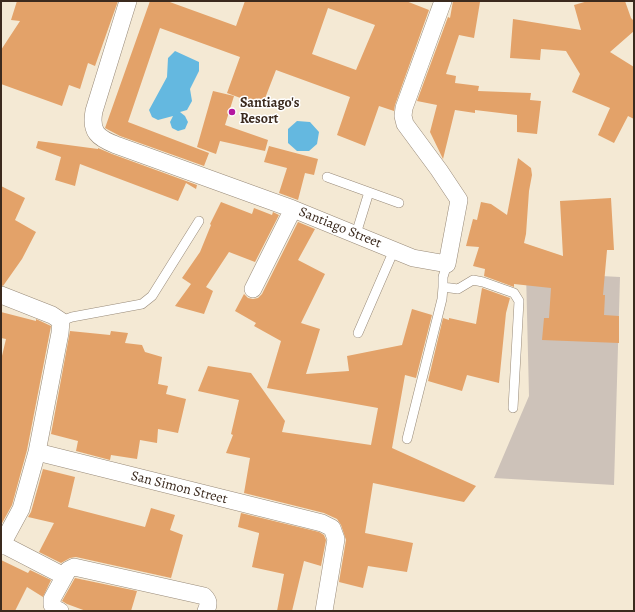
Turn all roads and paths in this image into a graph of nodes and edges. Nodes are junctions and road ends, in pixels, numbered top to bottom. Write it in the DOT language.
graph roads {
  1 [pos="128,1"];
  2 [pos="443,1"];
  3 [pos="327,177"];
  4 [pos="368,192"];
  5 [pos="399,203"];
  6 [pos="292,209"];
  7 [pos="199,221"];
  8 [pos="356,234"];
  9 [pos="394,250"];
  10 [pos="447,264"];
  11 [pos="443,286"];
  12 [pos="253,288"];
  13 [pos="1,295"];
  14 [pos="61,321"];
  15 [pos="358,333"];
  16 [pos="513,408"];
  17 [pos="407,439"];
  18 [pos="37,452"];
  19 [pos="1,545"];
  20 [pos="64,576"];
  21 [pos="60,611"];
  22 [pos="206,611"];
  23 [pos="324,611"];
  1 -- 6 [label="street, Santiago Street"];
  2 -- 10 [label="street"];
  3 -- 4 [label="lane"];
  4 -- 5 [label="lane"];
  4 -- 8 [label="lane"];
  6 -- 8 [label="street, Santiago Street"];
  6 -- 12 [label="street"];
  7 -- 14 [label="lane"];
  8 -- 9 [label="street, Santiago Street"];
  9 -- 10 [label="street, Santiago Street"];
  9 -- 15 [label="lane"];
  10 -- 11 [label="lane"];
  11 -- 16 [label="lane"];
  11 -- 17 [label="lane"];
  13 -- 14 [label="street"];
  14 -- 18 [label="street"];
  18 -- 19 [label="street"];
  18 -- 23 [label="street, San Simon Street"];
  19 -- 20 [label="street"];
  20 -- 21 [label="street"];
  20 -- 22 [label="street"];
}
